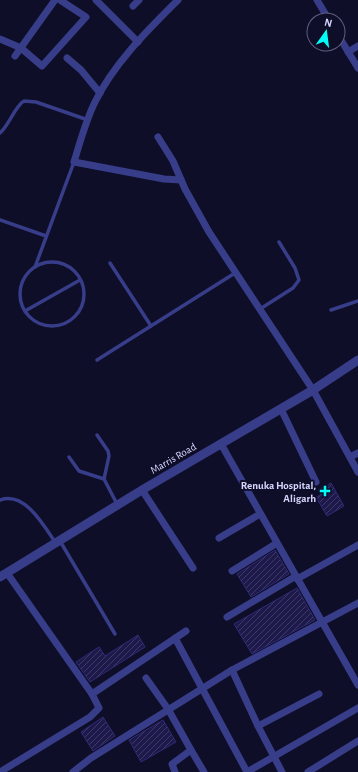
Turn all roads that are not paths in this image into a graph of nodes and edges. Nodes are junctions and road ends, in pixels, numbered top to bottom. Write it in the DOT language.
graph roads {
  1 [pos="55,0"];
  2 [pos="60,0"];
  3 [pos="96,0"];
  4 [pos="139,0"];
  5 [pos="178,0"];
  6 [pos="318,0"];
  7 [pos="133,6"];
  8 [pos="325,12"];
  9 [pos="0,39"];
  10 [pos="138,42"];
  11 [pos="358,46"];
  12 [pos="21,48"];
  13 [pos="346,49"];
  14 [pos="348,52"];
  15 [pos="16,56"];
  16 [pos="67,58"];
  17 [pos="358,68"];
  18 [pos="100,92"];
  19 [pos="88,120"];
  20 [pos="0,133"];
  21 [pos="158,137"];
  22 [pos="74,162"];
  23 [pos="181,180"];
  24 [pos="0,220"];
  25 [pos="46,236"];
  26 [pos="279,242"];
  27 [pos="110,263"];
  28 [pos="35,267"];
  29 [pos="235,273"];
  30 [pos="80,280"];
  31 [pos="358,300"];
  32 [pos="259,309"];
  33 [pos="331,310"];
  34 [pos="25,311"];
  35 [pos="151,326"];
  36 [pos="98,360"];
  37 [pos="358,360"];
  38 [pos="313,390"];
  39 [pos="281,409"];
  40 [pos="97,435"];
  41 [pos="221,444"];
  42 [pos="358,453"];
  43 [pos="69,457"];
  44 [pos="350,457"];
  45 [pos="358,472"];
  46 [pos="104,479"];
  47 [pos="316,482"];
  48 [pos="142,490"];
  49 [pos="0,500"];
  50 [pos="117,505"];
  51 [pos="260,514"];
  52 [pos="220,538"];
  53 [pos="58,542"];
  54 [pos="277,543"];
  55 [pos="358,544"];
  56 [pos="193,568"];
  57 [pos="232,571"];
  58 [pos="3,575"];
  59 [pos="297,578"];
  60 [pos="358,603"];
  61 [pos="227,617"];
  62 [pos="322,622"];
  63 [pos="186,631"];
  64 [pos="115,634"];
  65 [pos="175,638"];
  66 [pos="232,670"];
  67 [pos="146,678"];
  68 [pos="358,685"];
  69 [pos="203,690"];
  70 [pos="92,694"];
  71 [pos="320,694"];
  72 [pos="358,708"];
  73 [pos="168,709"];
  74 [pos="258,726"];
  75 [pos="358,741"];
  76 [pos="191,750"];
  77 [pos="273,755"];
  78 [pos="0,772"];
  79 [pos="73,772"];
  80 [pos="175,772"];
  81 [pos="204,772"];
  82 [pos="247,772"];
  83 [pos="282,772"];
  84 [pos="308,772"];
  1 -- 12 [label="street"];
  2 -- 12 [label="street"];
  3 -- 10 [label="street"];
  4 -- 7 [label="street"];
  5 -- 10 [label="street"];
  6 -- 8 [label="street"];
  9 -- 12 [label="street"];
  10 -- 18 [label="street"];
  11 -- 14 [label="street"];
  12 -- 15 [label="street"];
  13 -- 14 [label="street"];
  14 -- 17 [label="street"];
  16 -- 18 [label="street"];
  18 -- 19 [label="street"];
  19 -- 20 [label="lane"];
  19 -- 22 [label="street"];
  21 -- 23 [label="street"];
  22 -- 23 [label="street"];
  22 -- 25 [label="lane"];
  23 -- 29 [label="street"];
  24 -- 25 [label="lane"];
  25 -- 28 [label="lane"];
  26 -- 32 [label="lane"];
  27 -- 35 [label="lane"];
  28 -- 30 [label="lane"];
  28 -- 34 [label="lane"];
  29 -- 32 [label="street"];
  29 -- 35 [label="lane"];
  30 -- 34 [label="lane"];
  30 -- 34 [label="lane"];
  31 -- 33 [label="lane"];
  32 -- 38 [label="street"];
  35 -- 36 [label="lane"];
  37 -- 38 [label="street, Marris Road"];
  38 -- 39 [label="street, Marris Road"];
  38 -- 44 [label="street"];
  39 -- 41 [label="street, Marris Road"];
  39 -- 47 [label="street"];
  40 -- 46 [label="lane"];
  41 -- 48 [label="street, Marris Road"];
  41 -- 51 [label="street"];
  42 -- 44 [label="street"];
  43 -- 46 [label="lane"];
  44 -- 45 [label="street"];
  46 -- 50 [label="lane"];
  48 -- 50 [label="street, Marris Road"];
  48 -- 56 [label="street"];
  49 -- 53 [label="lane"];
  50 -- 53 [label="street, Marris Road"];
  51 -- 52 [label="street"];
  51 -- 54 [label="street"];
  53 -- 58 [label="street, Marris Road"];
  53 -- 64 [label="lane"];
  54 -- 57 [label="street"];
  54 -- 59 [label="street"];
  55 -- 59 [label="street"];
  58 -- 70 [label="street"];
  59 -- 61 [label="street"];
  59 -- 62 [label="street"];
  60 -- 62 [label="street"];
  62 -- 66 [label="street"];
  62 -- 68 [label="street"];
  63 -- 65 [label="street"];
  65 -- 69 [label="street"];
  65 -- 70 [label="street"];
  66 -- 69 [label="street"];
  66 -- 74 [label="street"];
  67 -- 73 [label="street"];
  69 -- 73 [label="street"];
  69 -- 82 [label="street"];
  70 -- 78 [label="street"];
  71 -- 74 [label="street"];
  72 -- 77 [label="street"];
  73 -- 76 [label="street"];
  73 -- 79 [label="street"];
  74 -- 77 [label="street"];
  75 -- 84 [label="street"];
  76 -- 80 [label="street"];
  76 -- 81 [label="street"];
  77 -- 82 [label="street"];
  77 -- 83 [label="street"];
}
